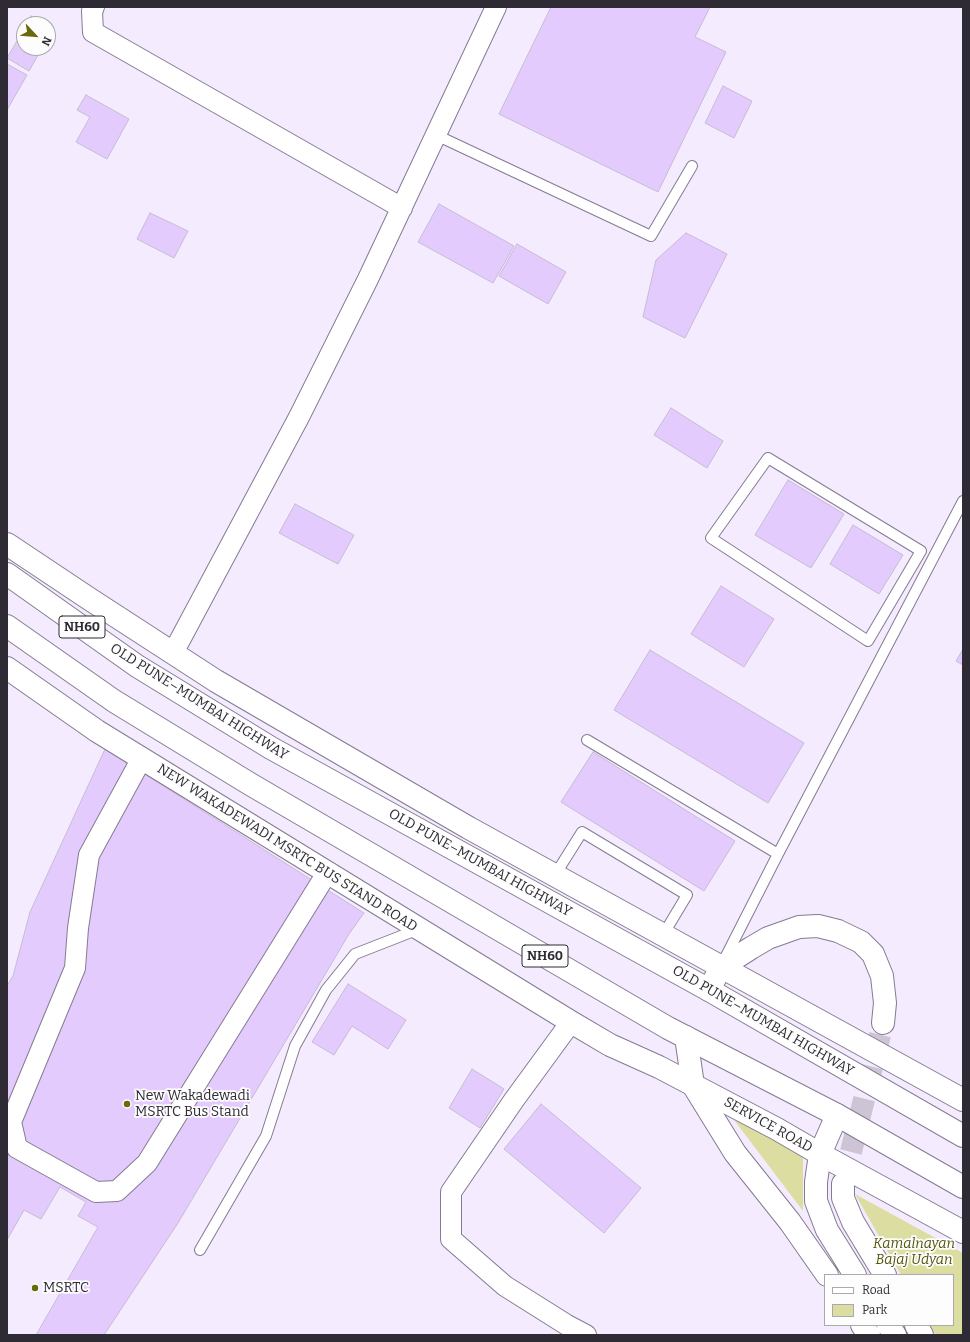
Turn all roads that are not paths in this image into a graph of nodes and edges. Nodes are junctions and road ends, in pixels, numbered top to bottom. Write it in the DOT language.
graph roads {
  1 [pos="94,7"];
  2 [pos="496,7"];
  3 [pos="436,136"];
  4 [pos="692,166"];
  5 [pos="402,208"];
  6 [pos="963,501"];
  7 [pos="7,544"];
  8 [pos="921,551"];
  9 [pos="932,559"];
  10 [pos="7,574"];
  11 [pos="7,626"];
  12 [pos="172,653"];
  13 [pos="7,668"];
  14 [pos="587,740"];
  15 [pos="142,758"];
  16 [pos="778,854"];
  17 [pos="327,873"];
  18 [pos="555,875"];
  19 [pos="419,929"];
  20 [pos="663,935"];
  21 [pos="720,967"];
  22 [pos="709,990"];
  23 [pos="571,1022"];
  24 [pos="883,1023"];
  25 [pos="686,1037"];
  26 [pos="693,1085"];
  27 [pos="963,1100"];
  28 [pos="836,1115"];
  29 [pos="963,1136"];
  30 [pos="820,1154"];
  31 [pos="843,1184"];
  32 [pos="963,1187"];
  33 [pos="963,1232"];
  34 [pos="200,1250"];
  35 [pos="826,1274"];
  36 [pos="854,1274"];
  37 [pos="885,1274"];
  38 [pos="863,1326"];
  39 [pos="889,1326"];
  40 [pos="917,1326"];
  41 [pos="586,1335"];
  42 [pos="869,1335"];
  43 [pos="895,1335"];
  44 [pos="922,1335"];
  1 -- 5 [label="street"];
  2 -- 3 [label="street"];
  3 -- 4 [label="lane"];
  3 -- 5 [label="street"];
  5 -- 12 [label="street"];
  6 -- 9 [label="lane"];
  7 -- 12 [label="main road"];
  8 -- 8 [label="lane"];
  8 -- 9 [label="lane"];
  9 -- 16 [label="lane"];
  10 -- 22 [label="main road, OLD PUNE–MUMBAI HIGHWAY / NH60"];
  11 -- 25 [label="main road, NH60"];
  12 -- 18 [label="main road"];
  13 -- 15 [label="main road, NEW WAKADEWADI MSRTC BUS STAND ROAD"];
  14 -- 16 [label="lane"];
  15 -- 17 [label="main road, NEW WAKADEWADI MSRTC BUS STAND ROAD"];
  15 -- 17 [label="street"];
  16 -- 21 [label="lane"];
  17 -- 19 [label="main road, NEW WAKADEWADI MSRTC BUS STAND ROAD"];
  18 -- 20 [label="main road"];
  18 -- 20 [label="lane"];
  19 -- 23 [label="main road, NEW WAKADEWADI MSRTC BUS STAND ROAD"];
  19 -- 34 [label="lane"];
  20 -- 21 [label="main road"];
  21 -- 22 [label="main road"];
  21 -- 24 [label="main road"];
  21 -- 27 [label="main road"];
  22 -- 29 [label="main road, OLD PUNE–MUMBAI HIGHWAY / NH60"];
  23 -- 26 [label="main road, SERVICE ROAD"];
  23 -- 41 [label="street"];
  25 -- 26 [label="main road"];
  25 -- 28 [label="main road, NH60"];
  26 -- 30 [label="main road, SERVICE ROAD"];
  26 -- 35 [label="main road"];
  28 -- 30 [label="main road"];
  28 -- 32 [label="main road, NH60"];
  30 -- 33 [label="main road, SERVICE ROAD"];
  30 -- 36 [label="main road"];
  31 -- 37 [label="main road"];
  38 -- 42 [label="main road"];
  39 -- 43 [label="main road"];
  40 -- 44 [label="main road"];
}
